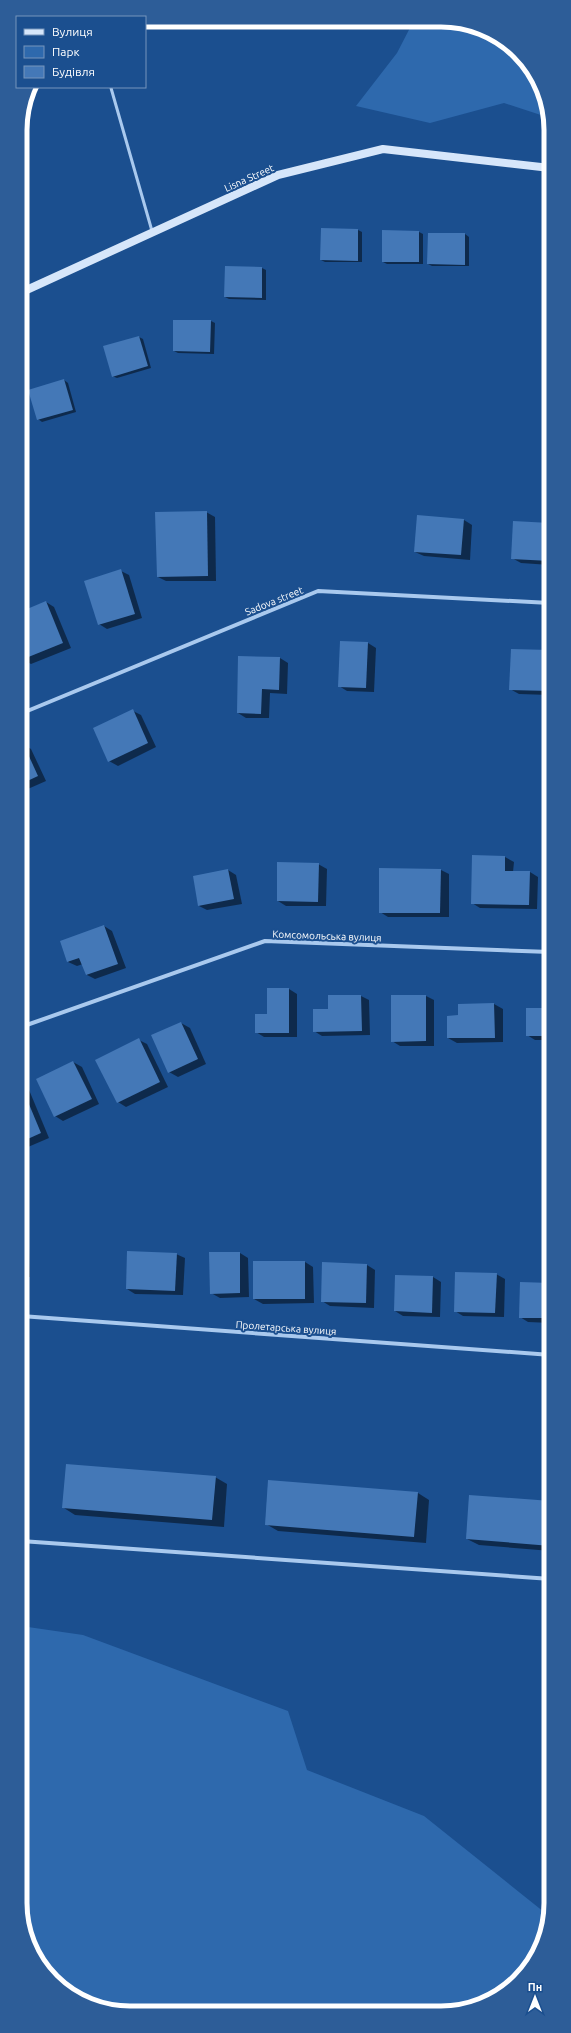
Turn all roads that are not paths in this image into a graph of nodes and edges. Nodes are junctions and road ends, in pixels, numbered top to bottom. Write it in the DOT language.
graph roads {
  1 [pos="111,88"];
  2 [pos="544,167"];
  3 [pos="153,232"];
  4 [pos="27,290"];
  5 [pos="544,604"];
  6 [pos="27,711"];
  7 [pos="544,952"];
  8 [pos="27,1025"];
  9 [pos="27,1316"];
  10 [pos="544,1355"];
  11 [pos="27,1541"];
  12 [pos="544,1578"];
  1 -- 3 [label="lane"];
  2 -- 3 [label="street, Lisna Street"];
  3 -- 4 [label="street, Lisna Street"];
  5 -- 6 [label="street, Sadova street"];
  7 -- 8 [label="street, Комсомольська вулиця"];
  9 -- 10 [label="street, Пролетарська вулиця"];
  11 -- 12 [label="street"];
}
